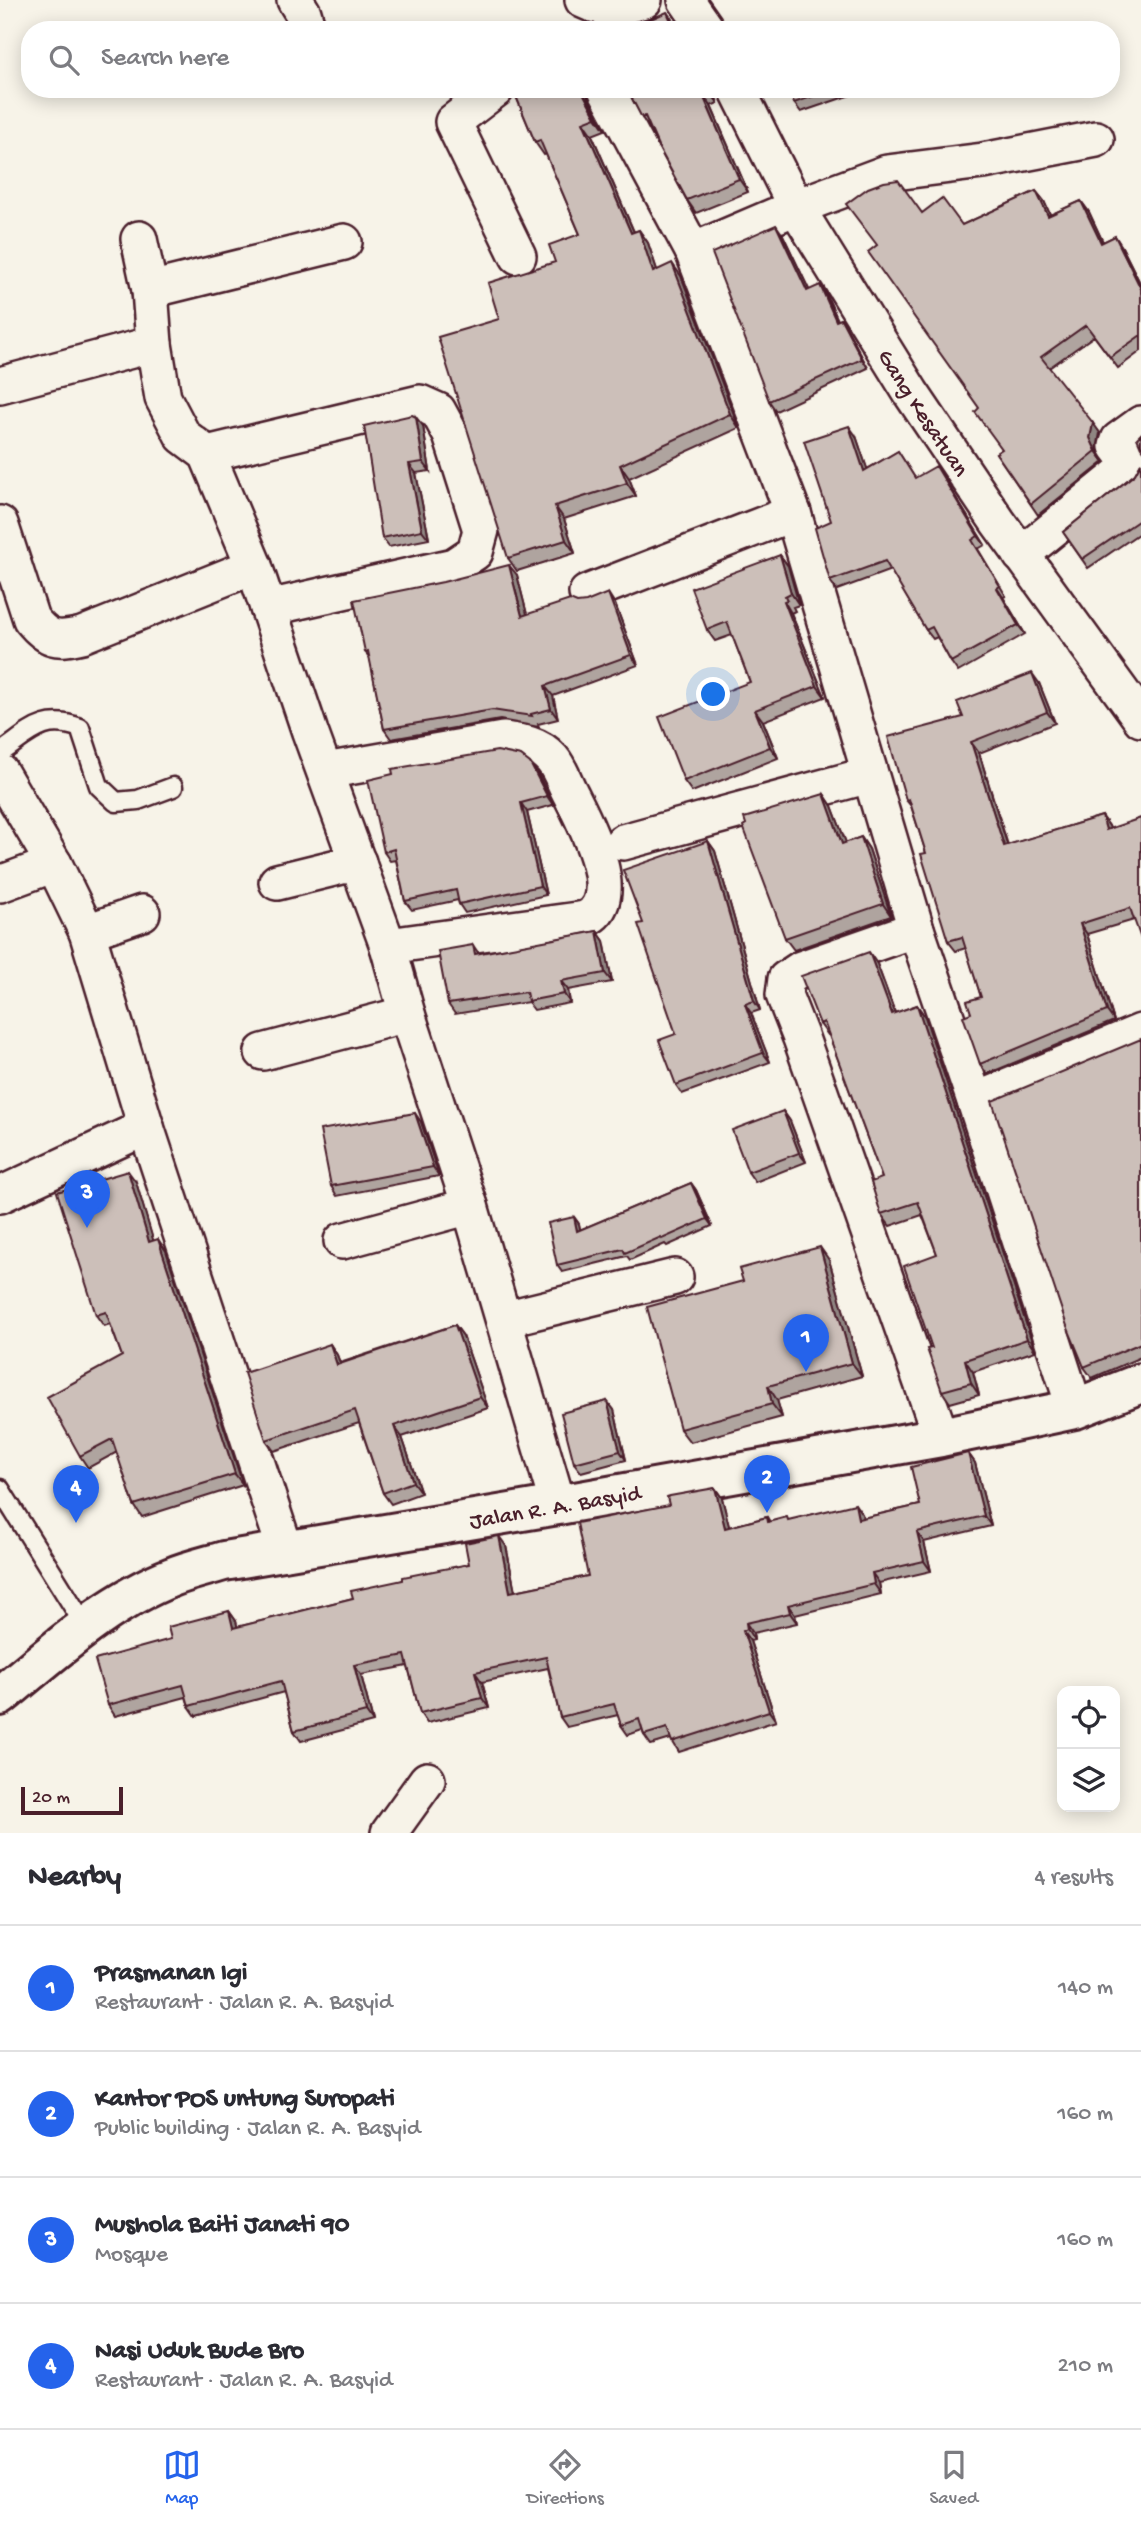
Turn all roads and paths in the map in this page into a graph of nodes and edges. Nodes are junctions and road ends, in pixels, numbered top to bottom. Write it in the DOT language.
graph roads {
  1 [pos="295,0"];
  2 [pos="583,0"];
  3 [pos="644,0"];
  4 [pos="686,0"];
  5 [pos="304,21"];
  6 [pos="701,21"];
  7 [pos="484,98"];
  8 [pos="611,98"];
  9 [pos="742,98"];
  10 [pos="1096,139"];
  11 [pos="796,207"];
  12 [pos="139,239"];
  13 [pos="344,242"];
  14 [pos="693,251"];
  15 [pos="518,256"];
  16 [pos="150,290"];
  17 [pos="153,344"];
  18 [pos="0,385"];
  19 [pos="1141,424"];
  20 [pos="207,454"];
  21 [pos="793,513"];
  22 [pos="0,524"];
  23 [pos="1021,555"];
  24 [pos="254,566"];
  25 [pos="587,593"];
  26 [pos="268,608"];
  27 [pos="1141,719"];
  28 [pos="0,753"];
  29 [pos="326,771"];
  30 [pos="0,772"];
  31 [pos="869,775"];
  32 [pos="173,787"];
  33 [pos="623,842"];
  34 [pos="358,862"];
  35 [pos="54,864"];
  36 [pos="277,882"];
  37 [pos="0,884"];
  38 [pos="142,913"];
  39 [pos="916,929"];
  40 [pos="87,932"];
  41 [pos="388,946"];
  42 [pos="408,1014"];
  43 [pos="1141,1032"];
  44 [pos="263,1052"];
  45 [pos="975,1101"];
  46 [pos="146,1127"];
  47 [pos="0,1195"];
  48 [pos="470,1206"];
  49 [pos="342,1241"];
  50 [pos="676,1277"];
  51 [pos="504,1319"];
  52 [pos="1141,1384"];
  53 [pos="1076,1409"];
  54 [pos="941,1437"];
  55 [pos="0,1489"];
  56 [pos="558,1505"];
  57 [pos="286,1552"];
  58 [pos="86,1627"];
  59 [pos="0,1696"];
  60 [pos="427,1780"];
  61 [pos="389,1833"];
  1 -- 5 [label="street"];
  2 -- 3 [label="street"];
  4 -- 6 [label="street"];
  7 -- 15 [label="street"];
  8 -- 14 [label="street"];
  9 -- 11 [label="street, Gang Kesatuan"];
  10 -- 11 [label="street"];
  11 -- 14 [label="street"];
  11 -- 23 [label="street, Gang Kesatuan"];
  12 -- 16 [label="street"];
  13 -- 16 [label="street"];
  14 -- 21 [label="street"];
  16 -- 17 [label="street"];
  17 -- 18 [label="street"];
  17 -- 20 [label="street"];
  19 -- 23 [label="street"];
  20 -- 24 [label="street"];
  20 -- 26 [label="street"];
  21 -- 25 [label="street"];
  21 -- 31 [label="street"];
  22 -- 24 [label="street"];
  23 -- 27 [label="street, Gang Kesatuan"];
  24 -- 26 [label="street"];
  26 -- 29 [label="street"];
  28 -- 32 [label="lane"];
  29 -- 34 [label="street"];
  29 -- 41 [label="street"];
  30 -- 35 [label="street"];
  31 -- 33 [label="street"];
  31 -- 39 [label="street"];
  34 -- 36 [label="street"];
  34 -- 41 [label="street"];
  35 -- 37 [label="street"];
  35 -- 40 [label="street"];
  38 -- 40 [label="street"];
  39 -- 45 [label="street"];
  39 -- 54 [label="street"];
  40 -- 46 [label="street"];
  41 -- 42 [label="street"];
  42 -- 44 [label="street"];
  42 -- 48 [label="street"];
  43 -- 45 [label="street"];
  45 -- 53 [label="street"];
  46 -- 47 [label="street"];
  46 -- 57 [label="street"];
  48 -- 49 [label="street"];
  48 -- 51 [label="street"];
  50 -- 51 [label="street"];
  51 -- 56 [label="street"];
  52 -- 53 [label="main road, Jalan R. A. Basyid"];
  53 -- 54 [label="main road, Jalan R. A. Basyid"];
  54 -- 56 [label="main road, Jalan R. A. Basyid"];
  55 -- 58 [label="lane"];
  56 -- 57 [label="main road, Jalan R. A. Basyid"];
  57 -- 58 [label="main road, Jalan R. A. Basyid"];
  58 -- 59 [label="main road, Jalan R. A. Basyid"];
  60 -- 61 [label="street"];
}
